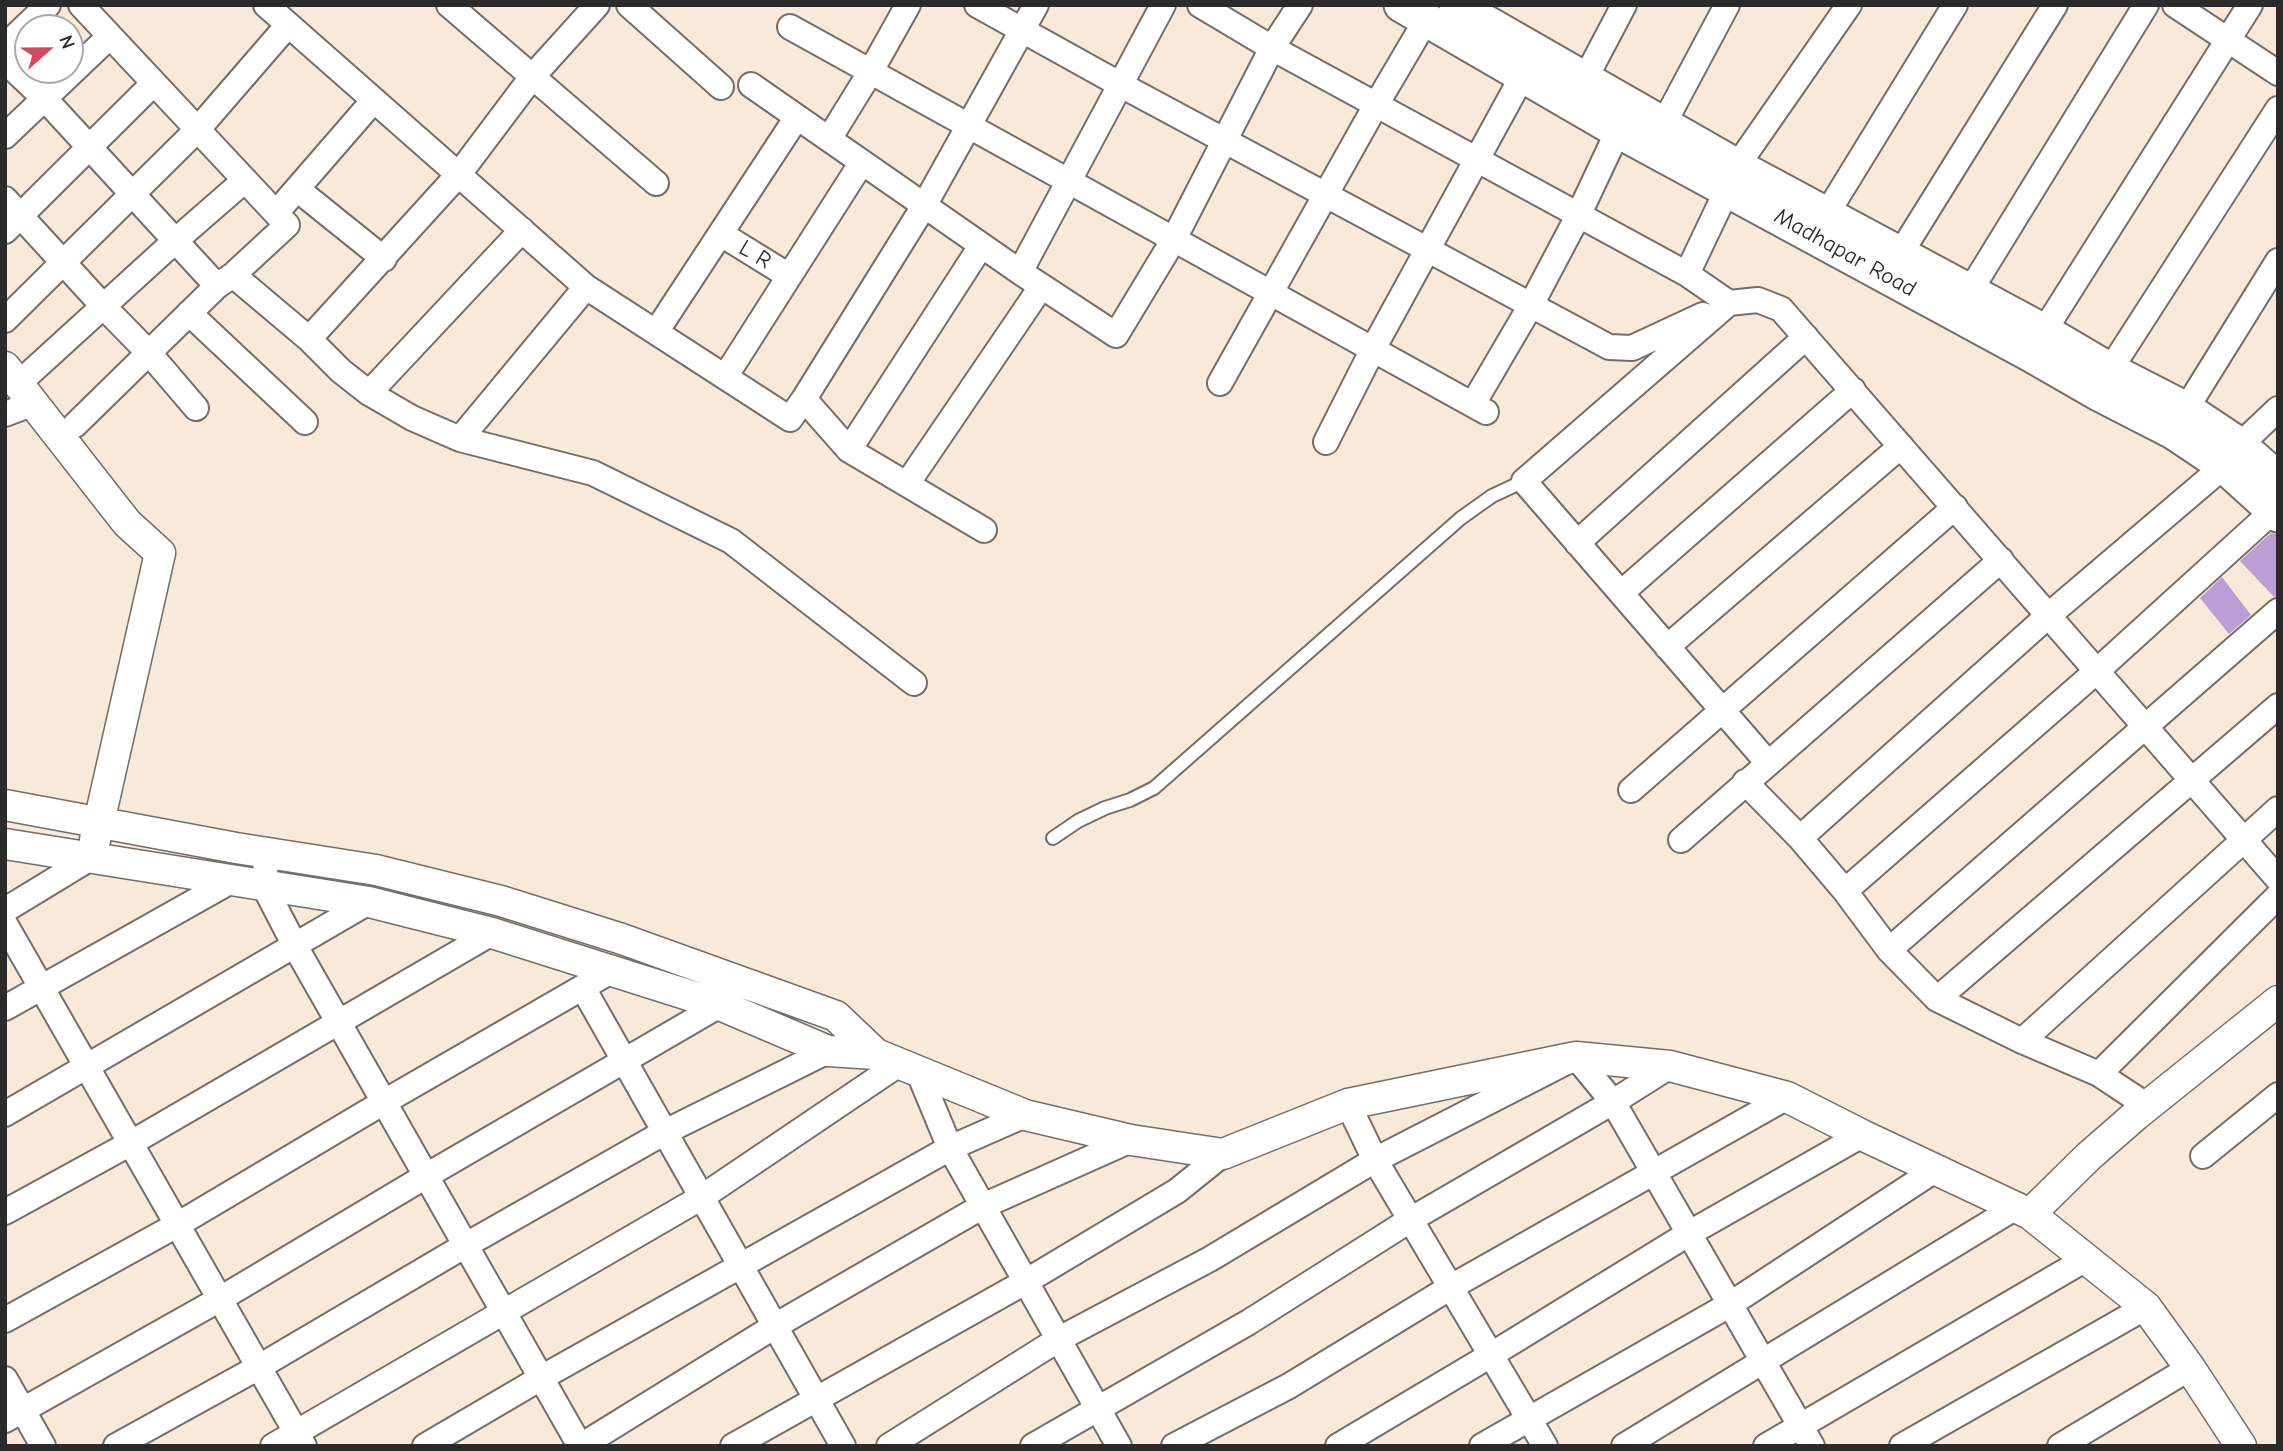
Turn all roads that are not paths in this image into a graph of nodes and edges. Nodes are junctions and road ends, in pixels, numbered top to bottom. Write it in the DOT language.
graph roads {
  1 [pos="48,5"];
  2 [pos="82,5"];
  3 [pos="266,5"];
  4 [pos="449,5"];
  5 [pos="597,5"];
  6 [pos="629,5"];
  7 [pos="908,5"];
  8 [pos="976,5"];
  9 [pos="1035,5"];
  10 [pos="1163,5"];
  11 [pos="1200,5"];
  12 [pos="1300,5"];
  13 [pos="1624,5"];
  14 [pos="1727,5"];
  15 [pos="1849,5"];
  16 [pos="1955,5"];
  17 [pos="2055,5"];
  18 [pos="2146,5"];
  19 [pos="2175,5"];
  20 [pos="2250,5"];
  21 [pos="1477,10"];
  22 [pos="1414,12"];
  23 [pos="288,25"];
  24 [pos="790,27"];
  25 [pos="1022,30"];
  26 [pos="110,36"];
  27 [pos="2228,40"];
  28 [pos="5,46"];
  29 [pos="1272,48"];
  30 [pos="5,61"];
  31 [pos="871,71"];
  32 [pos="2278,73"];
  33 [pos="1523,75"];
  34 [pos="533,77"];
  35 [pos="1585,79"];
  36 [pos="154,83"];
  37 [pos="751,85"];
  38 [pos="1121,85"];
  39 [pos="721,87"];
  40 [pos="45,99"];
  41 [pos="374,100"];
  42 [pos="1376,105"];
  43 [pos="2278,109"];
  44 [pos="797,117"];
  45 [pos="968,125"];
  46 [pos="1663,125"];
  47 [pos="198,129"];
  48 [pos="1618,131"];
  49 [pos="5,136"];
  50 [pos="829,139"];
  51 [pos="1224,140"];
  52 [pos="89,147"];
  53 [pos="1478,160"];
  54 [pos="862,162"];
  55 [pos="459,174"];
  56 [pos="1732,178"];
  57 [pos="245,180"];
  58 [pos="1070,181"];
  59 [pos="656,183"];
  60 [pos="297,189"];
  61 [pos="131,193"];
  62 [pos="1327,195"];
  63 [pos="924,206"];
  64 [pos="276,214"];
  65 [pos="10,215"];
  66 [pos="1826,215"];
  67 [pos="1578,216"];
  68 [pos="522,230"];
  69 [pos="721,234"];
  70 [pos="1174,239"];
  71 [pos="175,241"];
  72 [pos="981,246"];
  73 [pos="1427,249"];
  74 [pos="1899,254"];
  75 [pos="384,259"];
  76 [pos="2278,261"];
  77 [pos="62,262"];
  78 [pos="1020,272"];
  79 [pos="1686,274"];
  80 [pos="789,276"];
  81 [pos="225,280"];
  82 [pos="586,287"];
  83 [pos="1041,287"];
  84 [pos="1970,291"];
  85 [pos="1272,293"];
  86 [pos="1729,303"];
  87 [pos="1531,305"];
  88 [pos="104,307"];
  89 [pos="189,313"];
  90 [pos="5,320"];
  91 [pos="2044,331"];
  92 [pos="656,332"];
  93 [pos="1806,337"];
  94 [pos="309,339"];
  95 [pos="1373,349"];
  96 [pos="149,353"];
  97 [pos="2110,370"];
  98 [pos="724,377"];
  99 [pos="1220,383"];
  100 [pos="1853,390"];
  101 [pos="25,393"];
  102 [pos="369,393"];
  103 [pos="804,399"];
  104 [pos="196,408"];
  105 [pos="2186,409"];
  106 [pos="2278,409"];
  107 [pos="5,414"];
  108 [pos="305,422"];
  109 [pos="75,425"];
  110 [pos="460,439"];
  111 [pos="1326,442"];
  112 [pos="1901,446"];
  113 [pos="849,450"];
  114 [pos="2232,456"];
  115 [pos="1524,481"];
  116 [pos="907,484"];
  117 [pos="2276,502"];
  118 [pos="1955,507"];
  119 [pos="984,530"];
  120 [pos="1577,542"];
  121 [pos="2001,560"];
  122 [pos="1621,593"];
  123 [pos="2278,611"];
  124 [pos="2049,615"];
  125 [pos="1667,647"];
  126 [pos="2098,670"];
  127 [pos="914,683"];
  128 [pos="2278,706"];
  129 [pos="1721,709"];
  130 [pos="2145,728"];
  131 [pos="1768,763"];
  132 [pos="2193,780"];
  133 [pos="1745,782"];
  134 [pos="1631,790"];
  135 [pos="5,805"];
  136 [pos="2278,809"];
  137 [pos="100,822"];
  138 [pos="1053,838"];
  139 [pos="1800,838"];
  140 [pos="1681,839"];
  141 [pos="2245,839"];
  142 [pos="5,844"];
  143 [pos="268,852"];
  144 [pos="92,857"];
  145 [pos="2278,879"];
  146 [pos="232,881"];
  147 [pos="263,884"];
  148 [pos="1845,891"];
  149 [pos="2278,896"];
  150 [pos="369,902"];
  151 [pos="5,910"];
  152 [pos="5,925"];
  153 [pos="492,933"];
  154 [pos="295,946"];
  155 [pos="1889,950"];
  156 [pos="611,971"];
  157 [pos="42,988"];
  158 [pos="583,988"];
  159 [pos="1937,999"];
  160 [pos="2278,1001"];
  161 [pos="720,1005"];
  162 [pos="5,1008"];
  163 [pos="338,1021"];
  164 [pos="2022,1041"];
  165 [pos="828,1051"];
  166 [pos="1576,1058"];
  167 [pos="624,1061"];
  168 [pos="898,1063"];
  169 [pos="87,1066"];
  170 [pos="1670,1066"];
  171 [pos="2099,1074"];
  172 [pos="2278,1095"];
  173 [pos="1787,1097"];
  174 [pos="384,1102"];
  175 [pos="1613,1102"];
  176 [pos="1348,1104"];
  177 [pos="2142,1111"];
  178 [pos="5,1114"];
  179 [pos="1025,1115"];
  180 [pos="665,1132"];
  181 [pos="1862,1135"];
  182 [pos="1131,1140"];
  183 [pos="131,1143"];
  184 [pos="950,1148"];
  185 [pos="1223,1154"];
  186 [pos="2203,1156"];
  187 [pos="1375,1160"];
  188 [pos="1935,1170"];
  189 [pos="1653,1173"];
  190 [pos="426,1176"];
  191 [pos="702,1197"];
  192 [pos="983,1206"];
  193 [pos="2023,1211"];
  194 [pos="5,1212"];
  195 [pos="1410,1220"];
  196 [pos="177,1225"];
  197 [pos="1688,1234"];
  198 [pos="466,1245"];
  199 [pos="2086,1259"];
  200 [pos="741,1266"];
  201 [pos="1025,1282"];
  202 [pos="1451,1287"];
  203 [pos="220,1299"];
  204 [pos="1729,1305"];
  205 [pos="2146,1307"];
  206 [pos="503,1311"];
  207 [pos="5,1320"];
  208 [pos="775,1326"];
  209 [pos="1059,1339"];
  210 [pos="1491,1355"];
  211 [pos="1761,1361"];
  212 [pos="259,1367"];
  213 [pos="2190,1368"];
  214 [pos="541,1378"];
  215 [pos="5,1379"];
  216 [pos="816,1398"];
  217 [pos="1098,1409"];
  218 [pos="14,1415"];
  219 [pos="1529,1418"];
  220 [pos="1806,1436"];
  221 [pos="300,1439"];
  222 [pos="43,1446"];
  223 [pos="116,1446"];
  224 [pos="273,1446"];
  225 [pos="425,1446"];
  226 [pos="580,1446"];
  227 [pos="733,1446"];
  228 [pos="843,1446"];
  229 [pos="889,1446"];
  230 [pos="1033,1446"];
  231 [pos="1119,1446"];
  232 [pos="1174,1446"];
  233 [pos="1338,1446"];
  234 [pos="1482,1446"];
  235 [pos="1545,1446"];
  236 [pos="1624,1446"];
  237 [pos="1766,1446"];
  238 [pos="1902,1446"];
  239 [pos="2060,1446"];
  240 [pos="2241,1446"];
  1 -- 28 [label="street"];
  2 -- 26 [label="street"];
  3 -- 23 [label="street"];
  4 -- 34 [label="street"];
  5 -- 34 [label="street"];
  6 -- 39 [label="street"];
  7 -- 31 [label="street"];
  8 -- 25 [label="street"];
  9 -- 25 [label="street"];
  10 -- 38 [label="street"];
  11 -- 29 [label="street"];
  12 -- 29 [label="street"];
  13 -- 35 [label="street"];
  14 -- 46 [label="street"];
  15 -- 56 [label="street"];
  16 -- 66 [label="street"];
  17 -- 74 [label="street"];
  18 -- 84 [label="street"];
  19 -- 27 [label="street"];
  20 -- 27 [label="street"];
  21 -- 35 [label="main road, Madhapar Road"];
  22 -- 33 [label="main road, Madhapar Road"];
  22 -- 42 [label="street"];
  23 -- 41 [label="street"];
  23 -- 47 [label="street"];
  24 -- 31 [label="street"];
  25 -- 38 [label="street"];
  25 -- 45 [label="street"];
  26 -- 36 [label="street"];
  26 -- 40 [label="street"];
  27 -- 32 [label="street"];
  27 -- 91 [label="street"];
  29 -- 42 [label="street"];
  29 -- 51 [label="street"];
  30 -- 40 [label="street"];
  31 -- 45 [label="street"];
  31 -- 50 [label="street"];
  33 -- 48 [label="main road, Madhapar Road"];
  33 -- 53 [label="street"];
  34 -- 55 [label="street"];
  34 -- 59 [label="street"];
  35 -- 46 [label="main road, Madhapar Road"];
  36 -- 47 [label="street"];
  36 -- 52 [label="street"];
  37 -- 44 [label="street"];
  38 -- 51 [label="street"];
  38 -- 58 [label="street"];
  40 -- 49 [label="street"];
  40 -- 52 [label="street"];
  41 -- 55 [label="street"];
  41 -- 60 [label="street"];
  42 -- 53 [label="street"];
  42 -- 62 [label="street"];
  43 -- 97 [label="street"];
  44 -- 50 [label="street"];
  44 -- 69 [label="street"];
  45 -- 58 [label="street"];
  45 -- 63 [label="street"];
  46 -- 56 [label="main road, Madhapar Road"];
  47 -- 57 [label="street"];
  47 -- 61 [label="street"];
  48 -- 56 [label="main road, Madhapar Road"];
  48 -- 67 [label="street"];
  50 -- 54 [label="street"];
  51 -- 62 [label="street"];
  51 -- 70 [label="street"];
  52 -- 61 [label="street"];
  52 -- 65 [label="street"];
  53 -- 67 [label="street"];
  53 -- 73 [label="street"];
  54 -- 63 [label="street"];
  54 -- 80 [label="street"];
  55 -- 68 [label="street"];
  55 -- 75 [label="street"];
  56 -- 66 [label="main road, Madhapar Road"];
  56 -- 79 [label="street"];
  56 -- 114 [label="main road, Madhapar Road"];
  57 -- 64 [label="street"];
  57 -- 71 [label="street"];
  58 -- 70 [label="street"];
  58 -- 78 [label="street"];
  60 -- 64 [label="street"];
  60 -- 75 [label="street"];
  61 -- 71 [label="street"];
  61 -- 77 [label="street"];
  62 -- 73 [label="street"];
  62 -- 85 [label="street"];
  63 -- 72 [label="street"];
  63 -- 103 [label="street"];
  64 -- 81 [label="street"];
  65 -- 77 [label="street"];
  66 -- 74 [label="main road, Madhapar Road"];
  67 -- 79 [label="street"];
  67 -- 87 [label="street"];
  68 -- 82 [label="street"];
  68 -- 102 [label="street"];
  69 -- 80 [label="street, L R"];
  69 -- 92 [label="street"];
  70 -- 83 [label="street"];
  70 -- 85 [label="street"];
  71 -- 81 [label="street"];
  71 -- 88 [label="street"];
  72 -- 78 [label="street"];
  72 -- 113 [label="street"];
  73 -- 87 [label="street"];
  73 -- 95 [label="street"];
  74 -- 84 [label="main road, Madhapar Road"];
  75 -- 94 [label="street"];
  76 -- 105 [label="street"];
  77 -- 88 [label="street"];
  77 -- 90 [label="street"];
  78 -- 83 [label="street"];
  79 -- 86 [label="street"];
  80 -- 98 [label="street"];
  81 -- 89 [label="street"];
  81 -- 94 [label="street"];
  82 -- 92 [label="street"];
  82 -- 110 [label="street"];
  83 -- 116 [label="street"];
  84 -- 91 [label="main road, Madhapar Road"];
  85 -- 95 [label="street"];
  85 -- 99 [label="street"];
  86 -- 87 [label="street"];
  86 -- 93 [label="street"];
  86 -- 115 [label="street"];
  87 -- 95 [label="street"];
  88 -- 96 [label="street"];
  88 -- 101 [label="street"];
  89 -- 96 [label="street"];
  89 -- 108 [label="street"];
  91 -- 97 [label="main road, Madhapar Road"];
  92 -- 98 [label="street"];
  93 -- 100 [label="street"];
  93 -- 120 [label="street"];
  94 -- 102 [label="street"];
  95 -- 111 [label="street"];
  96 -- 104 [label="street"];
  96 -- 109 [label="street"];
  97 -- 105 [label="main road, Madhapar Road"];
  98 -- 103 [label="street"];
  100 -- 112 [label="street"];
  100 -- 122 [label="street"];
  101 -- 107 [label="street"];
  101 -- 137 [label="street"];
  102 -- 110 [label="street"];
  103 -- 113 [label="street"];
  105 -- 114 [label="main road, Madhapar Road"];
  106 -- 114 [label="street"];
  110 -- 127 [label="street"];
  112 -- 118 [label="street"];
  112 -- 125 [label="street"];
  113 -- 116 [label="street"];
  114 -- 117 [label="main road, Madhapar Road"];
  114 -- 124 [label="street"];
  115 -- 120 [label="street"];
  115 -- 138 [label="lane"];
  116 -- 119 [label="street"];
  117 -- 126 [label="street"];
  118 -- 121 [label="street"];
  118 -- 129 [label="street"];
  120 -- 122 [label="street"];
  121 -- 124 [label="street"];
  121 -- 131 [label="street"];
  122 -- 125 [label="street"];
  123 -- 130 [label="street"];
  124 -- 126 [label="street"];
  124 -- 139 [label="street"];
  125 -- 129 [label="street"];
  126 -- 130 [label="street"];
  126 -- 148 [label="street"];
  128 -- 132 [label="street"];
  129 -- 131 [label="street"];
  129 -- 134 [label="street"];
  130 -- 132 [label="street"];
  130 -- 155 [label="street"];
  131 -- 133 [label="street"];
  132 -- 141 [label="street"];
  132 -- 159 [label="street"];
  133 -- 139 [label="street"];
  133 -- 140 [label="street"];
  135 -- 137 [label="street"];
  136 -- 141 [label="street"];
  137 -- 143 [label="street"];
  137 -- 144 [label="street"];
  139 -- 148 [label="street"];
  141 -- 145 [label="street"];
  141 -- 164 [label="street"];
  142 -- 144 [label="street"];
  143 -- 147 [label="street"];
  143 -- 168 [label="street"];
  144 -- 146 [label="street"];
  144 -- 151 [label="street"];
  146 -- 147 [label="street"];
  146 -- 157 [label="street"];
  147 -- 150 [label="street"];
  147 -- 154 [label="street"];
  148 -- 155 [label="street"];
  149 -- 171 [label="street"];
  150 -- 153 [label="street"];
  150 -- 154 [label="street"];
  152 -- 157 [label="street"];
  153 -- 156 [label="street"];
  153 -- 163 [label="street"];
  154 -- 163 [label="street"];
  154 -- 169 [label="street"];
  155 -- 159 [label="street"];
  156 -- 158 [label="street"];
  156 -- 161 [label="street"];
  157 -- 162 [label="street"];
  157 -- 169 [label="street"];
  158 -- 167 [label="street"];
  158 -- 174 [label="street"];
  159 -- 164 [label="street"];
  160 -- 177 [label="street"];
  161 -- 165 [label="street"];
  161 -- 167 [label="street"];
  163 -- 174 [label="street"];
  163 -- 183 [label="street"];
  164 -- 171 [label="street"];
  165 -- 168 [label="street"];
  165 -- 180 [label="street"];
  166 -- 170 [label="street"];
  166 -- 175 [label="street"];
  166 -- 176 [label="street"];
  166 -- 187 [label="street"];
  167 -- 180 [label="street"];
  167 -- 190 [label="street"];
  168 -- 179 [label="street"];
  168 -- 184 [label="street"];
  168 -- 191 [label="street"];
  169 -- 178 [label="street"];
  169 -- 183 [label="street"];
  170 -- 173 [label="street"];
  170 -- 175 [label="street"];
  171 -- 177 [label="street"];
  172 -- 186 [label="street"];
  173 -- 181 [label="street"];
  173 -- 189 [label="street"];
  174 -- 190 [label="street"];
  174 -- 196 [label="street"];
  175 -- 189 [label="street"];
  175 -- 195 [label="street"];
  176 -- 185 [label="street"];
  176 -- 187 [label="street"];
  177 -- 193 [label="street"];
  179 -- 182 [label="street"];
  179 -- 184 [label="street"];
  180 -- 191 [label="street"];
  180 -- 198 [label="street"];
  181 -- 188 [label="street"];
  181 -- 197 [label="street"];
  182 -- 185 [label="street"];
  182 -- 192 [label="street"];
  183 -- 194 [label="street"];
  183 -- 196 [label="street"];
  184 -- 192 [label="street"];
  184 -- 200 [label="street"];
  185 -- 201 [label="street"];
  187 -- 195 [label="street"];
  187 -- 209 [label="street"];
  188 -- 193 [label="street"];
  188 -- 204 [label="street"];
  189 -- 197 [label="street"];
  189 -- 202 [label="street"];
  190 -- 198 [label="street"];
  190 -- 203 [label="street"];
  191 -- 200 [label="street"];
  191 -- 206 [label="street"];
  192 -- 201 [label="street"];
  192 -- 208 [label="street"];
  193 -- 199 [label="street"];
  193 -- 211 [label="street"];
  195 -- 202 [label="street"];
  195 -- 217 [label="street"];
  196 -- 203 [label="street"];
  196 -- 207 [label="street"];
  197 -- 204 [label="street"];
  197 -- 210 [label="street"];
  198 -- 206 [label="street"];
  198 -- 212 [label="street"];
  199 -- 205 [label="street"];
  199 -- 220 [label="street"];
  200 -- 208 [label="street"];
  200 -- 214 [label="street"];
  201 -- 209 [label="street"];
  201 -- 216 [label="street"];
  202 -- 210 [label="street"];
  202 -- 232 [label="street"];
  203 -- 212 [label="street"];
  203 -- 218 [label="street"];
  204 -- 211 [label="street"];
  204 -- 219 [label="street"];
  205 -- 213 [label="street"];
  205 -- 238 [label="street"];
  206 -- 214 [label="street"];
  206 -- 221 [label="street"];
  208 -- 216 [label="street"];
  208 -- 226 [label="street"];
  209 -- 217 [label="street"];
  209 -- 229 [label="street"];
  210 -- 219 [label="street"];
  210 -- 233 [label="street"];
  211 -- 220 [label="street"];
  211 -- 236 [label="street"];
  212 -- 221 [label="street"];
  212 -- 223 [label="street"];
  213 -- 239 [label="street"];
  213 -- 240 [label="street"];
  214 -- 225 [label="street"];
  214 -- 226 [label="street"];
  215 -- 218 [label="street"];
  216 -- 227 [label="street"];
  216 -- 228 [label="street"];
  217 -- 230 [label="street"];
  217 -- 231 [label="street"];
  218 -- 222 [label="street"];
  219 -- 234 [label="street"];
  219 -- 235 [label="street"];
  220 -- 237 [label="street"];
  221 -- 224 [label="street"];
}
